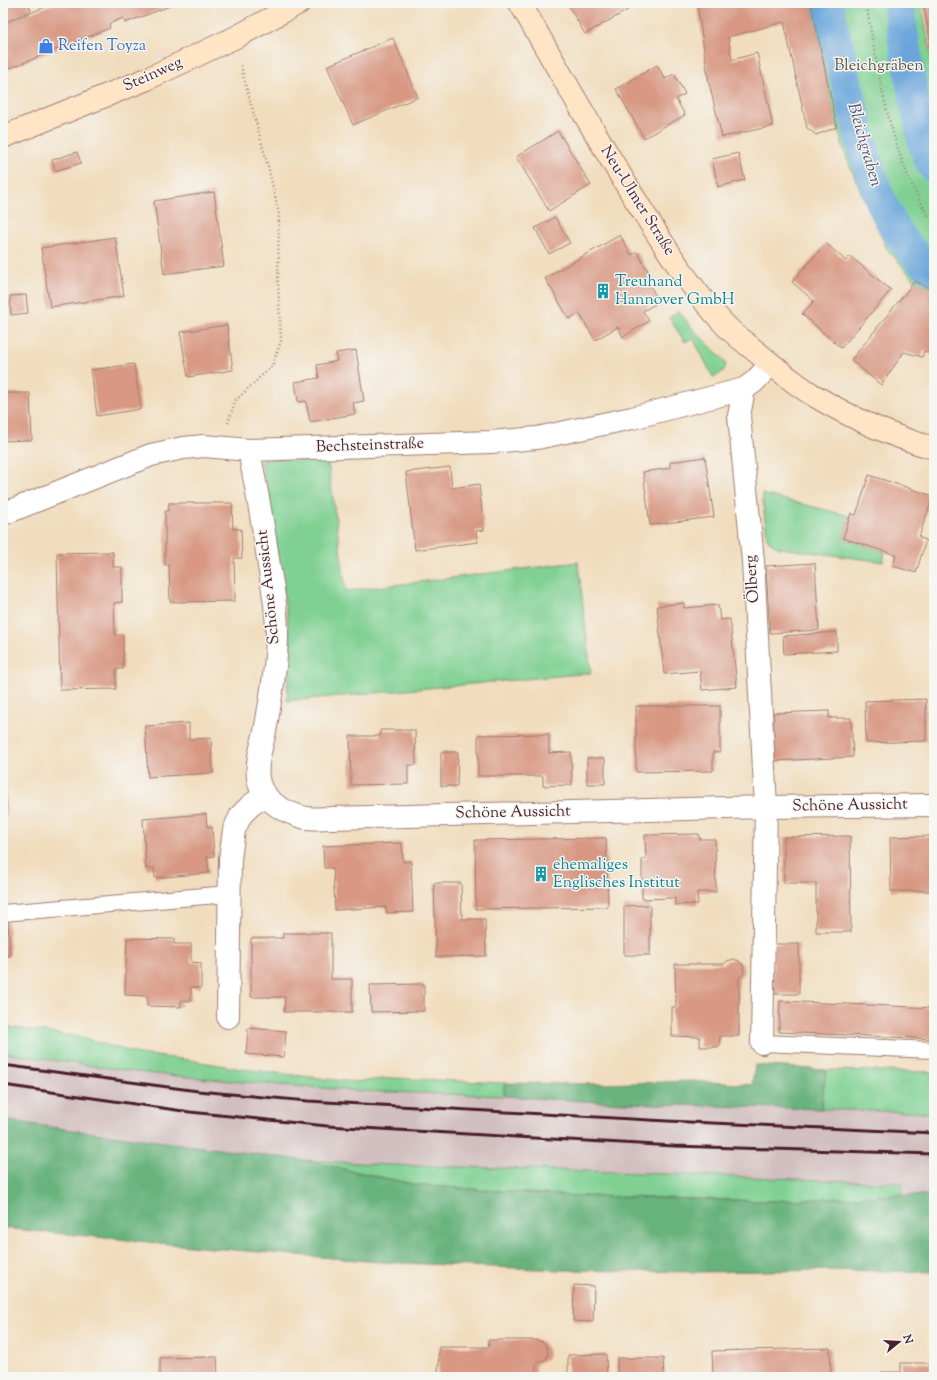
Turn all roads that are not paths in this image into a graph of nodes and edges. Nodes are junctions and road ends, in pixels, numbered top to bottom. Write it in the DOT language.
graph roads {
  1 [pos="299,3"];
  2 [pos="520,3"];
  3 [pos="3,138"];
  4 [pos="771,364"];
  5 [pos="744,388"];
  6 [pos="934,448"];
  7 [pos="249,450"];
  8 [pos="3,514"];
  9 [pos="266,795"];
  10 [pos="934,805"];
  11 [pos="766,807"];
  12 [pos="228,894"];
  13 [pos="3,913"];
  14 [pos="228,1017"];
  15 [pos="762,1043"];
  16 [pos="934,1050"];
  1 -- 3 [label="main road, Steinweg"];
  2 -- 4 [label="main road, Neu-Ulmer Straße"];
  4 -- 5 [label="street"];
  4 -- 6 [label="main road, Neu-Ulmer Straße"];
  5 -- 7 [label="street, Bechsteinstraße"];
  5 -- 11 [label="street, Ölberg"];
  7 -- 8 [label="street, Bechsteinstraße"];
  7 -- 9 [label="street, Schöne Aussicht"];
  9 -- 11 [label="street, Schöne Aussicht"];
  9 -- 12 [label="street"];
  10 -- 11 [label="street, Schöne Aussicht"];
  11 -- 15 [label="street"];
  12 -- 13 [label="lane"];
  12 -- 14 [label="street"];
  15 -- 16 [label="lane"];
}
